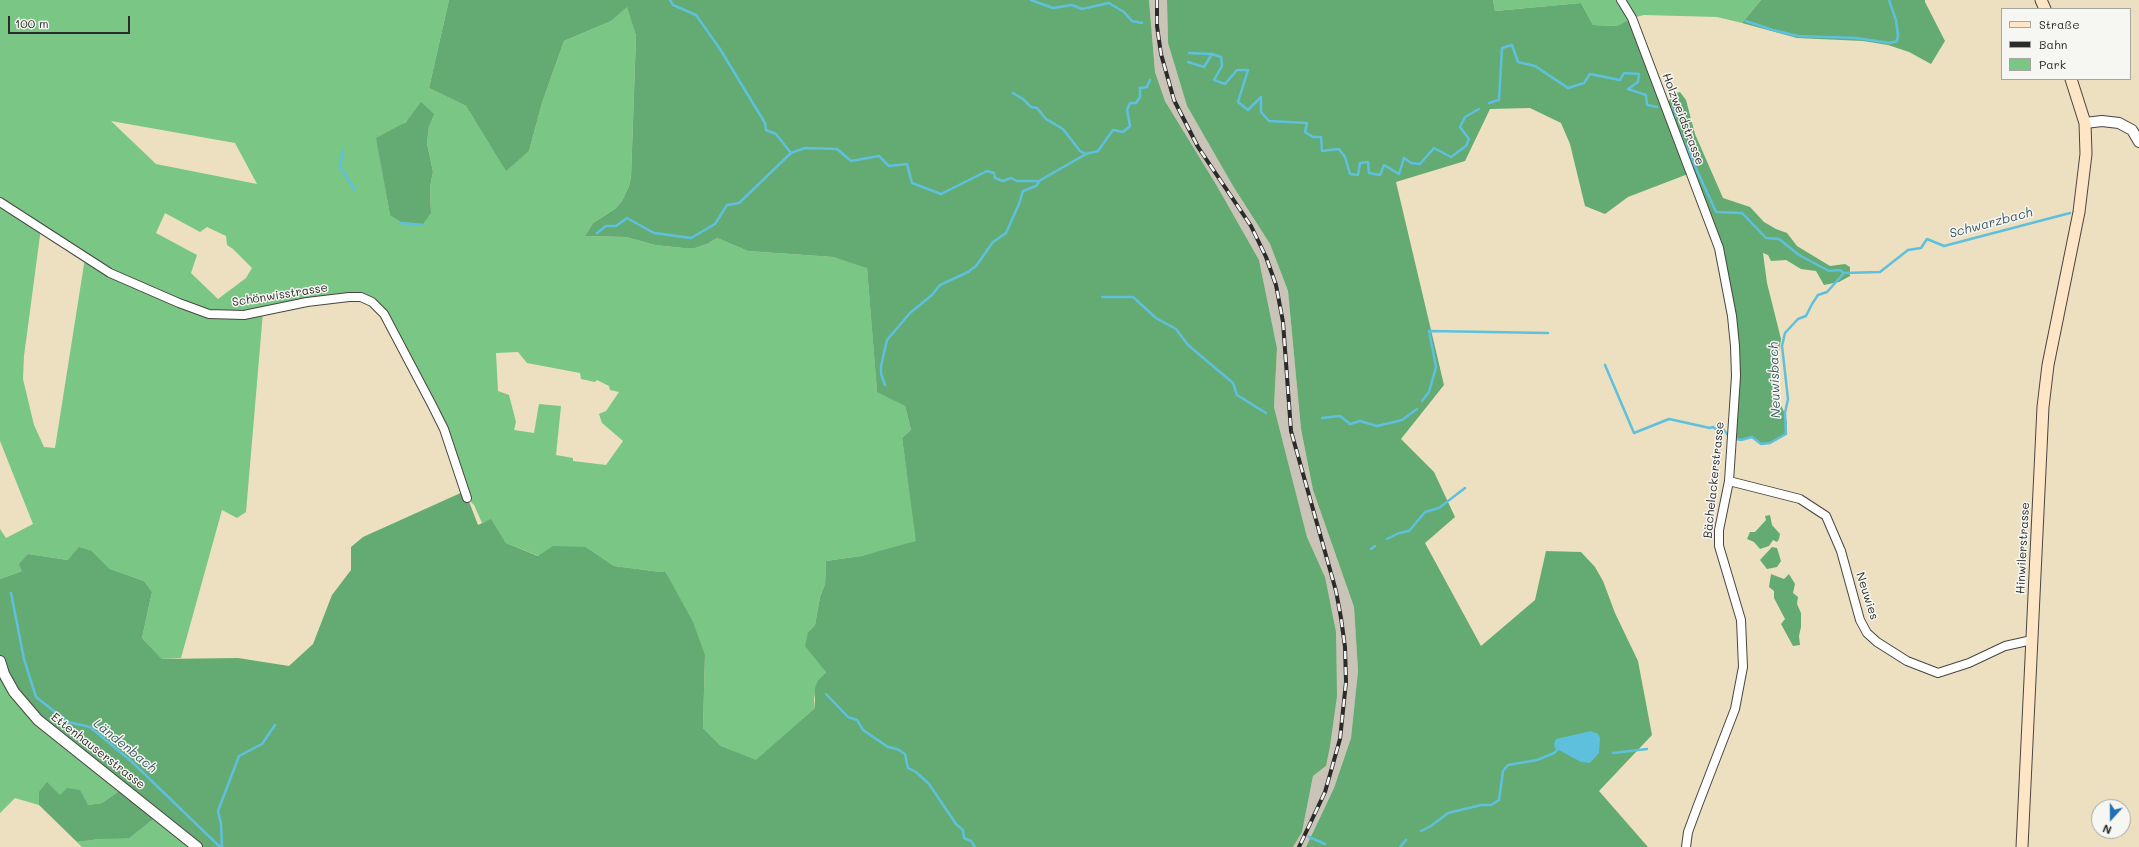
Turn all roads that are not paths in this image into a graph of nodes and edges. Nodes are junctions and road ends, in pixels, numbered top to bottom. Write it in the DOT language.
graph roads {
  1 [pos="1621,0"];
  2 [pos="2071,80"];
  3 [pos="2085,123"];
  4 [pos="2139,142"];
  5 [pos="0,202"];
  6 [pos="1718,248"];
  7 [pos="1729,481"];
  8 [pos="467,498"];
  9 [pos="2032,640"];
  10 [pos="0,661"];
  11 [pos="198,847"];
  12 [pos="1686,847"];
  13 [pos="2022,847"];
  1 -- 6 [label="street, Holzweidstrasse"];
  2 -- 3 [label="main road, Hinwilerstrasse"];
  3 -- 4 [label="street"];
  3 -- 9 [label="main road, Hinwilerstrasse"];
  5 -- 8 [label="street, Schönwisstrasse"];
  6 -- 7 [label="street, Bächelackerstrasse"];
  7 -- 9 [label="street, Neuwies"];
  7 -- 12 [label="street, Bächelackerstrasse"];
  9 -- 13 [label="main road, Hinwilerstrasse"];
  10 -- 11 [label="street, Ettenhauserstrasse"];
}
